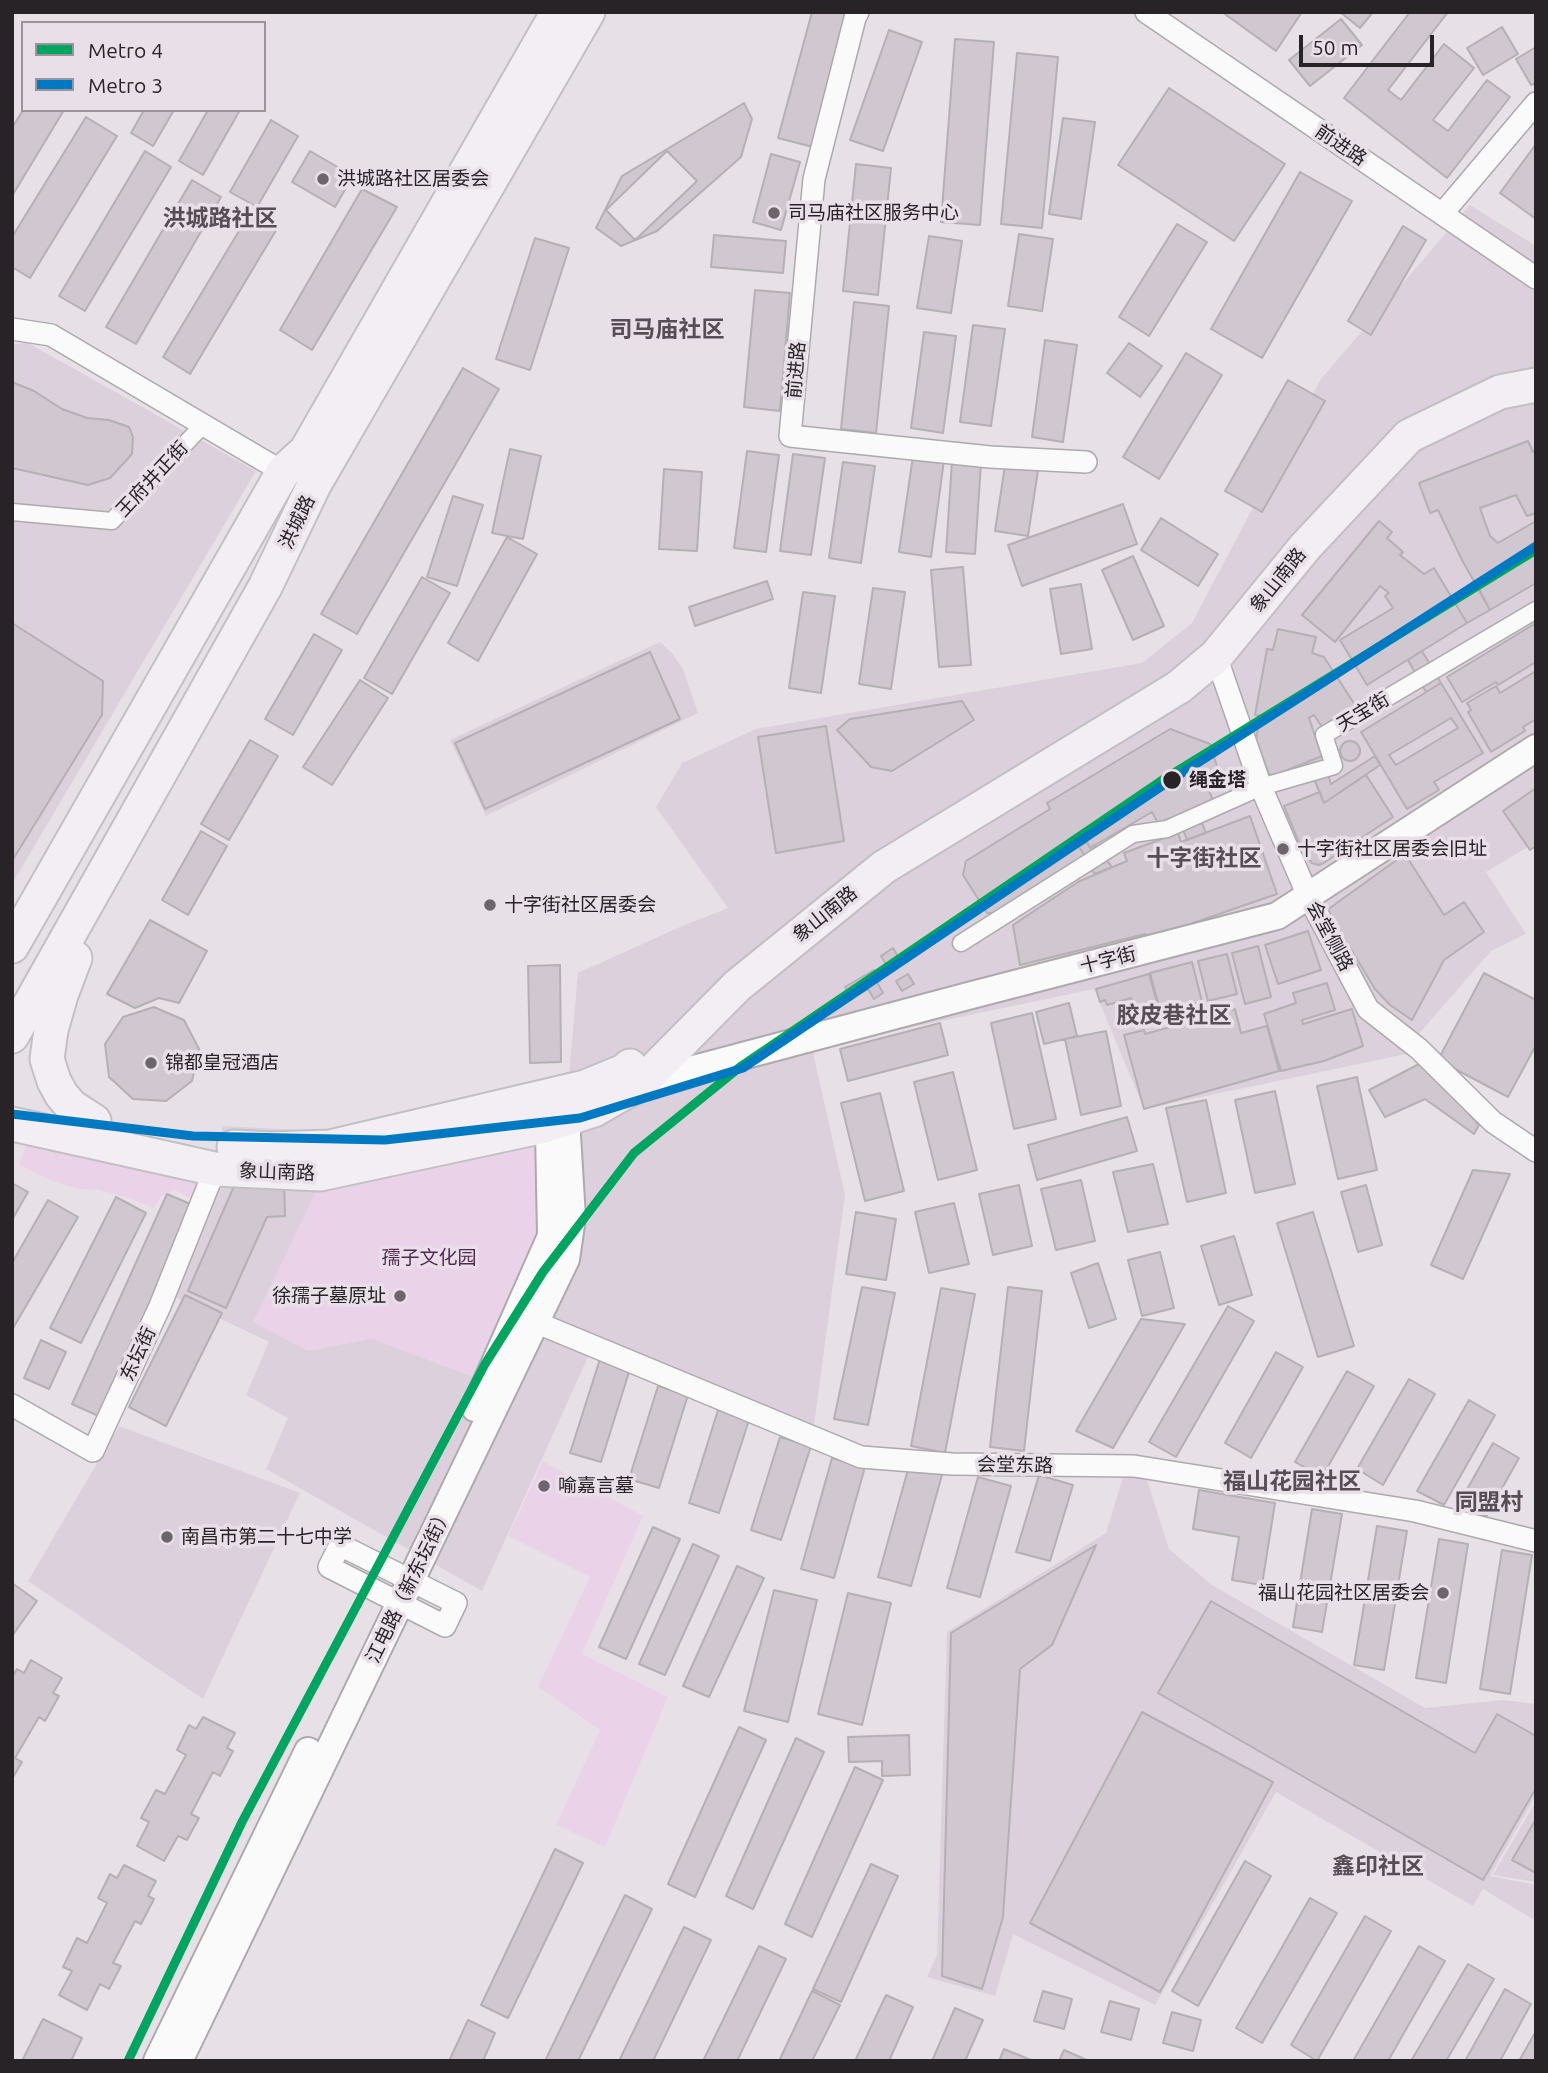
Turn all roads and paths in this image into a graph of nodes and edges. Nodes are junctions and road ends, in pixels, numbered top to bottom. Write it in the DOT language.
graph roads {
  1 [pos="558,12"];
  2 [pos="589,12"];
  3 [pos="858,12"];
  4 [pos="1146,12"];
  5 [pos="1536,103"];
  6 [pos="1442,214"];
  7 [pos="1536,278"];
  8 [pos="12,329"];
  9 [pos="1536,365"];
  10 [pos="1536,385"];
  11 [pos="203,425"];
  12 [pos="1086,462"];
  13 [pos="283,472"];
  14 [pos="12,512"];
  15 [pos="1536,610"];
  16 [pos="1216,656"];
  17 [pos="1536,748"];
  18 [pos="1261,787"];
  19 [pos="111,861"];
  20 [pos="1308,896"];
  21 [pos="961,943"];
  22 [pos="12,946"];
  23 [pos="12,1036"];
  24 [pos="641,1083"];
  25 [pos="12,1102"];
  26 [pos="555,1109"];
  27 [pos="94,1122"];
  28 [pos="12,1124"];
  29 [pos="49,1132"];
  30 [pos="12,1142"];
  31 [pos="1536,1150"];
  32 [pos="215,1169"];
  33 [pos="526,1319"];
  34 [pos="12,1405"];
  35 [pos="1536,1541"];
  36 [pos="398,1588"];
  37 [pos="157,2061"];
  38 [pos="179,2061"];
  1 -- 13 [label="main road, 洪城路"];
  2 -- 19 [label="main road, 洪城路"];
  3 -- 12 [label="street, 前进路"];
  4 -- 6 [label="street, 前进路"];
  5 -- 6 [label="street"];
  6 -- 7 [label="street, 前进路"];
  8 -- 11 [label="street"];
  9 -- 26 [label="main road, 象山南路"];
  10 -- 16 [label="main road, 象山南路"];
  11 -- 13 [label="street"];
  11 -- 14 [label="street, 王府井正街"];
  13 -- 22 [label="main road, 洪城路"];
  15 -- 18 [label="street, 天宝街"];
  16 -- 18 [label="street, 会堂侧路"];
  16 -- 24 [label="main road, 象山南路"];
  17 -- 20 [label="street, 十字街"];
  18 -- 20 [label="street, 会堂侧路"];
  18 -- 21 [label="street, 天宝街"];
  19 -- 23 [label="main road, 洪城路"];
  19 -- 27 [label="main road"];
  20 -- 24 [label="street, 十字街"];
  20 -- 31 [label="street, 会堂侧路"];
  24 -- 26 [label="main road, 象山南路"];
  25 -- 27 [label="main road, 象山南路"];
  26 -- 27 [label="main road, 象山南路"];
  26 -- 32 [label="main road, 象山南路"];
  26 -- 33 [label="street, 江电路（新东坛街）"];
  28 -- 29 [label="main road, 象山南路"];
  29 -- 30 [label="main road"];
  29 -- 32 [label="main road, 象山南路"];
  32 -- 34 [label="street, 东坛街"];
  33 -- 35 [label="street, 会堂东路"];
  33 -- 36 [label="street, 江电路（新东坛街）"];
  36 -- 37 [label="street, 江电路（新东坛街）"];
  36 -- 38 [label="street, 江电路（新东坛街）"];
}
